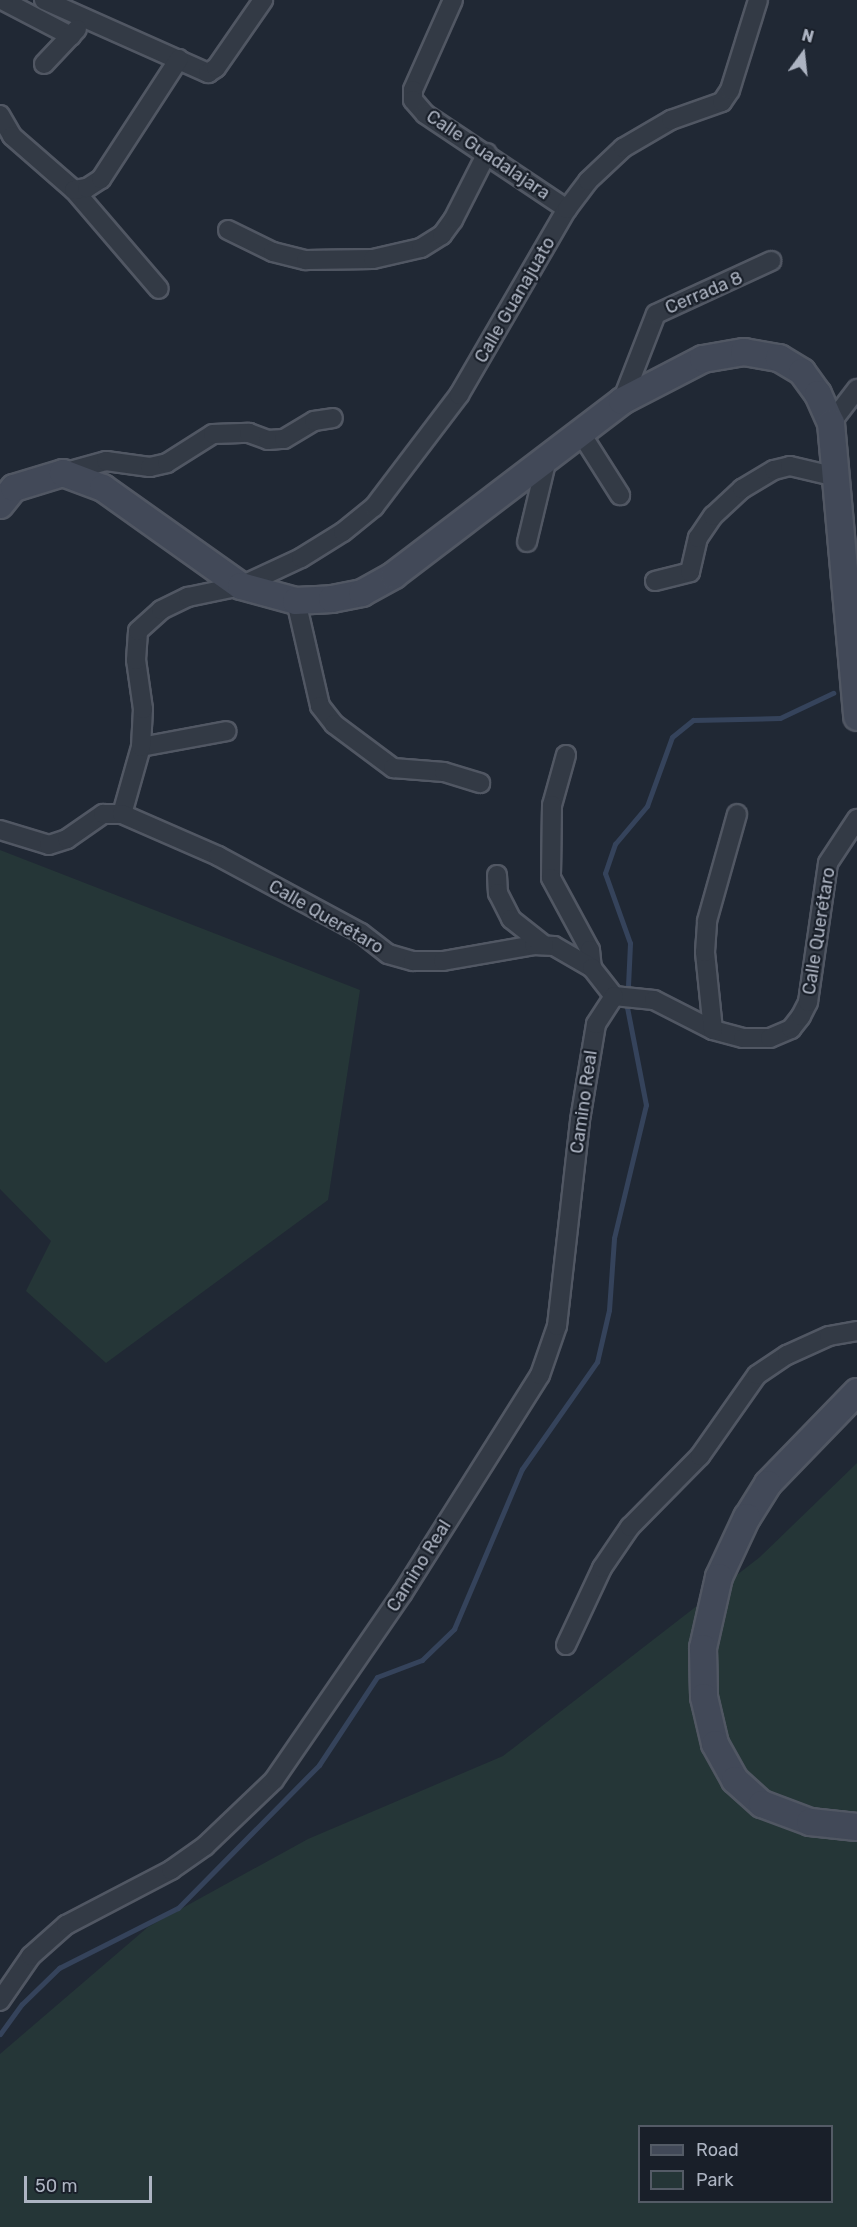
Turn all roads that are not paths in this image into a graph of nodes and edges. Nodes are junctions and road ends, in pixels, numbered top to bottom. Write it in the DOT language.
graph roads {
  1 [pos="2,0"];
  2 [pos="44,0"];
  3 [pos="263,0"];
  4 [pos="453,0"];
  5 [pos="758,0"];
  6 [pos="85,18"];
  7 [pos="71,36"];
  8 [pos="179,59"];
  9 [pos="44,64"];
  10 [pos="0,115"];
  11 [pos="487,153"];
  12 [pos="74,190"];
  13 [pos="567,209"];
  14 [pos="228,230"];
  15 [pos="771,261"];
  16 [pos="159,289"];
  17 [pos="857,389"];
  18 [pos="622,401"];
  19 [pos="333,418"];
  20 [pos="831,423"];
  21 [pos="580,432"];
  22 [pos="547,459"];
  23 [pos="63,473"];
  24 [pos="837,477"];
  25 [pos="5,492"];
  26 [pos="620,495"];
  27 [pos="527,542"];
  28 [pos="656,581"];
  29 [pos="241,586"];
  30 [pos="296,601"];
  31 [pos="857,717"];
  32 [pos="227,730"];
  33 [pos="141,747"];
  34 [pos="566,755"];
  35 [pos="480,783"];
  36 [pos="122,814"];
  37 [pos="737,814"];
  38 [pos="857,819"];
  39 [pos="0,830"];
  40 [pos="497,876"];
  41 [pos="544,945"];
  42 [pos="592,968"];
  43 [pos="614,996"];
  44 [pos="713,1030"];
  45 [pos="857,1331"];
  46 [pos="857,1392"];
  47 [pos="566,1645"];
  48 [pos="857,1827"];
  49 [pos="0,2001"];
  1 -- 7 [label="street"];
  2 -- 6 [label="street"];
  3 -- 8 [label="street"];
  4 -- 11 [label="street, Calle Guadalajara"];
  5 -- 13 [label="street, Calle Guanajuato"];
  6 -- 7 [label="street"];
  6 -- 8 [label="street"];
  7 -- 9 [label="street"];
  8 -- 12 [label="street"];
  10 -- 12 [label="street"];
  11 -- 13 [label="street, Calle Guadalajara"];
  11 -- 14 [label="street"];
  12 -- 16 [label="street"];
  13 -- 29 [label="street, Calle Guanajuato"];
  15 -- 18 [label="street, Cerrada 8"];
  17 -- 20 [label="street"];
  18 -- 20 [label="main road"];
  18 -- 21 [label="main road"];
  19 -- 23 [label="street"];
  20 -- 24 [label="main road"];
  21 -- 22 [label="main road"];
  21 -- 26 [label="street"];
  22 -- 27 [label="street"];
  22 -- 30 [label="main road"];
  23 -- 25 [label="main road"];
  23 -- 29 [label="main road"];
  24 -- 28 [label="street"];
  24 -- 31 [label="main road"];
  29 -- 30 [label="main road"];
  29 -- 33 [label="street"];
  30 -- 35 [label="street"];
  32 -- 33 [label="street"];
  33 -- 36 [label="street"];
  34 -- 42 [label="street"];
  36 -- 39 [label="street"];
  36 -- 41 [label="street, Calle Querétaro"];
  37 -- 44 [label="street"];
  38 -- 44 [label="street, Calle Querétaro"];
  40 -- 41 [label="street"];
  41 -- 42 [label="street"];
  42 -- 43 [label="street"];
  43 -- 44 [label="street, Calle Querétaro"];
  43 -- 49 [label="street, Camino Real"];
  45 -- 47 [label="street"];
  46 -- 48 [label="main road"];
}
